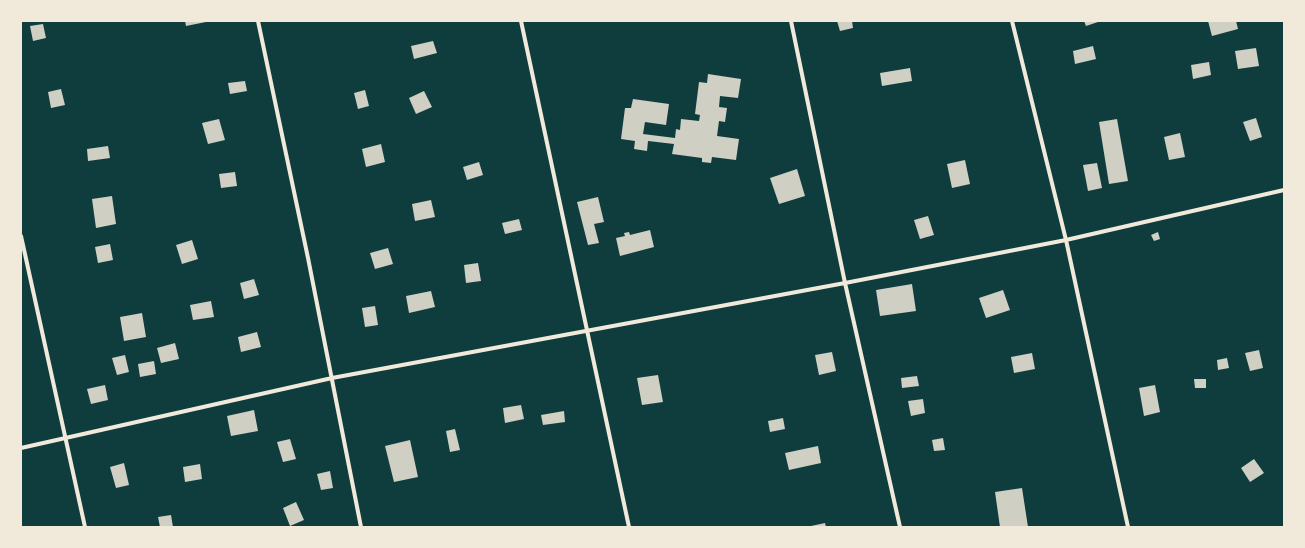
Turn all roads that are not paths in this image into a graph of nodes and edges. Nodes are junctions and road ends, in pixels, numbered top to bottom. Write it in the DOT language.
graph roads {
  1 [pos="258,21"];
  2 [pos="521,21"];
  3 [pos="791,21"];
  4 [pos="1012,21"];
  5 [pos="1284,190"];
  6 [pos="21,236"];
  7 [pos="1066,240"];
  8 [pos="845,283"];
  9 [pos="588,331"];
  10 [pos="332,378"];
  11 [pos="66,439"];
  12 [pos="21,448"];
  13 [pos="85,527"];
  14 [pos="361,527"];
  15 [pos="629,527"];
  16 [pos="900,527"];
  17 [pos="1128,527"];
  1 -- 10 [label="street"];
  2 -- 9 [label="street"];
  3 -- 8 [label="street"];
  4 -- 7 [label="street"];
  5 -- 7 [label="street"];
  6 -- 11 [label="street"];
  7 -- 8 [label="street"];
  7 -- 17 [label="street"];
  8 -- 9 [label="street"];
  8 -- 16 [label="street"];
  9 -- 10 [label="street"];
  9 -- 15 [label="street"];
  10 -- 11 [label="street"];
  10 -- 14 [label="street"];
  11 -- 12 [label="street"];
  11 -- 13 [label="street"];
}
